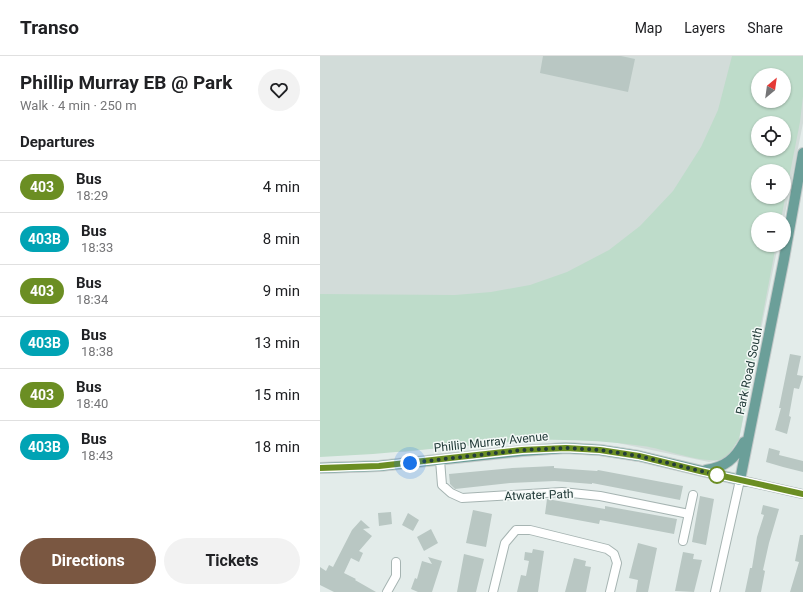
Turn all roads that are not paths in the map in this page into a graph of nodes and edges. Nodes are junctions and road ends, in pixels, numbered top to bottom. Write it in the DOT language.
graph roads {
  1 [pos="803,153"];
  2 [pos="749,433"];
  3 [pos="440,460"];
  4 [pos="320,468"];
  5 [pos="700,471"];
  6 [pos="740,480"];
  7 [pos="803,494"];
  8 [pos="693,495"];
  9 [pos="689,514"];
  10 [pos="683,541"];
  11 [pos="396,562"];
  12 [pos="387,592"];
  13 [pos="492,592"];
  14 [pos="610,592"];
  15 [pos="715,592"];
  1 -- 2 [label="main road, Park Road South"];
  2 -- 5 [label="main road"];
  2 -- 6 [label="main road, Park Road South"];
  3 -- 4 [label="main road, Phillip Murray Avenue"];
  3 -- 5 [label="main road, Phillip Murray Avenue"];
  3 -- 9 [label="street, Atwater Path"];
  5 -- 6 [label="main road, Phillip Murray Avenue"];
  6 -- 7 [label="street, Phillip Murray Avenue"];
  6 -- 15 [label="street, Park Road South"];
  8 -- 9 [label="street"];
  9 -- 10 [label="street"];
  11 -- 12 [label="street"];
  13 -- 14 [label="street"];
}
